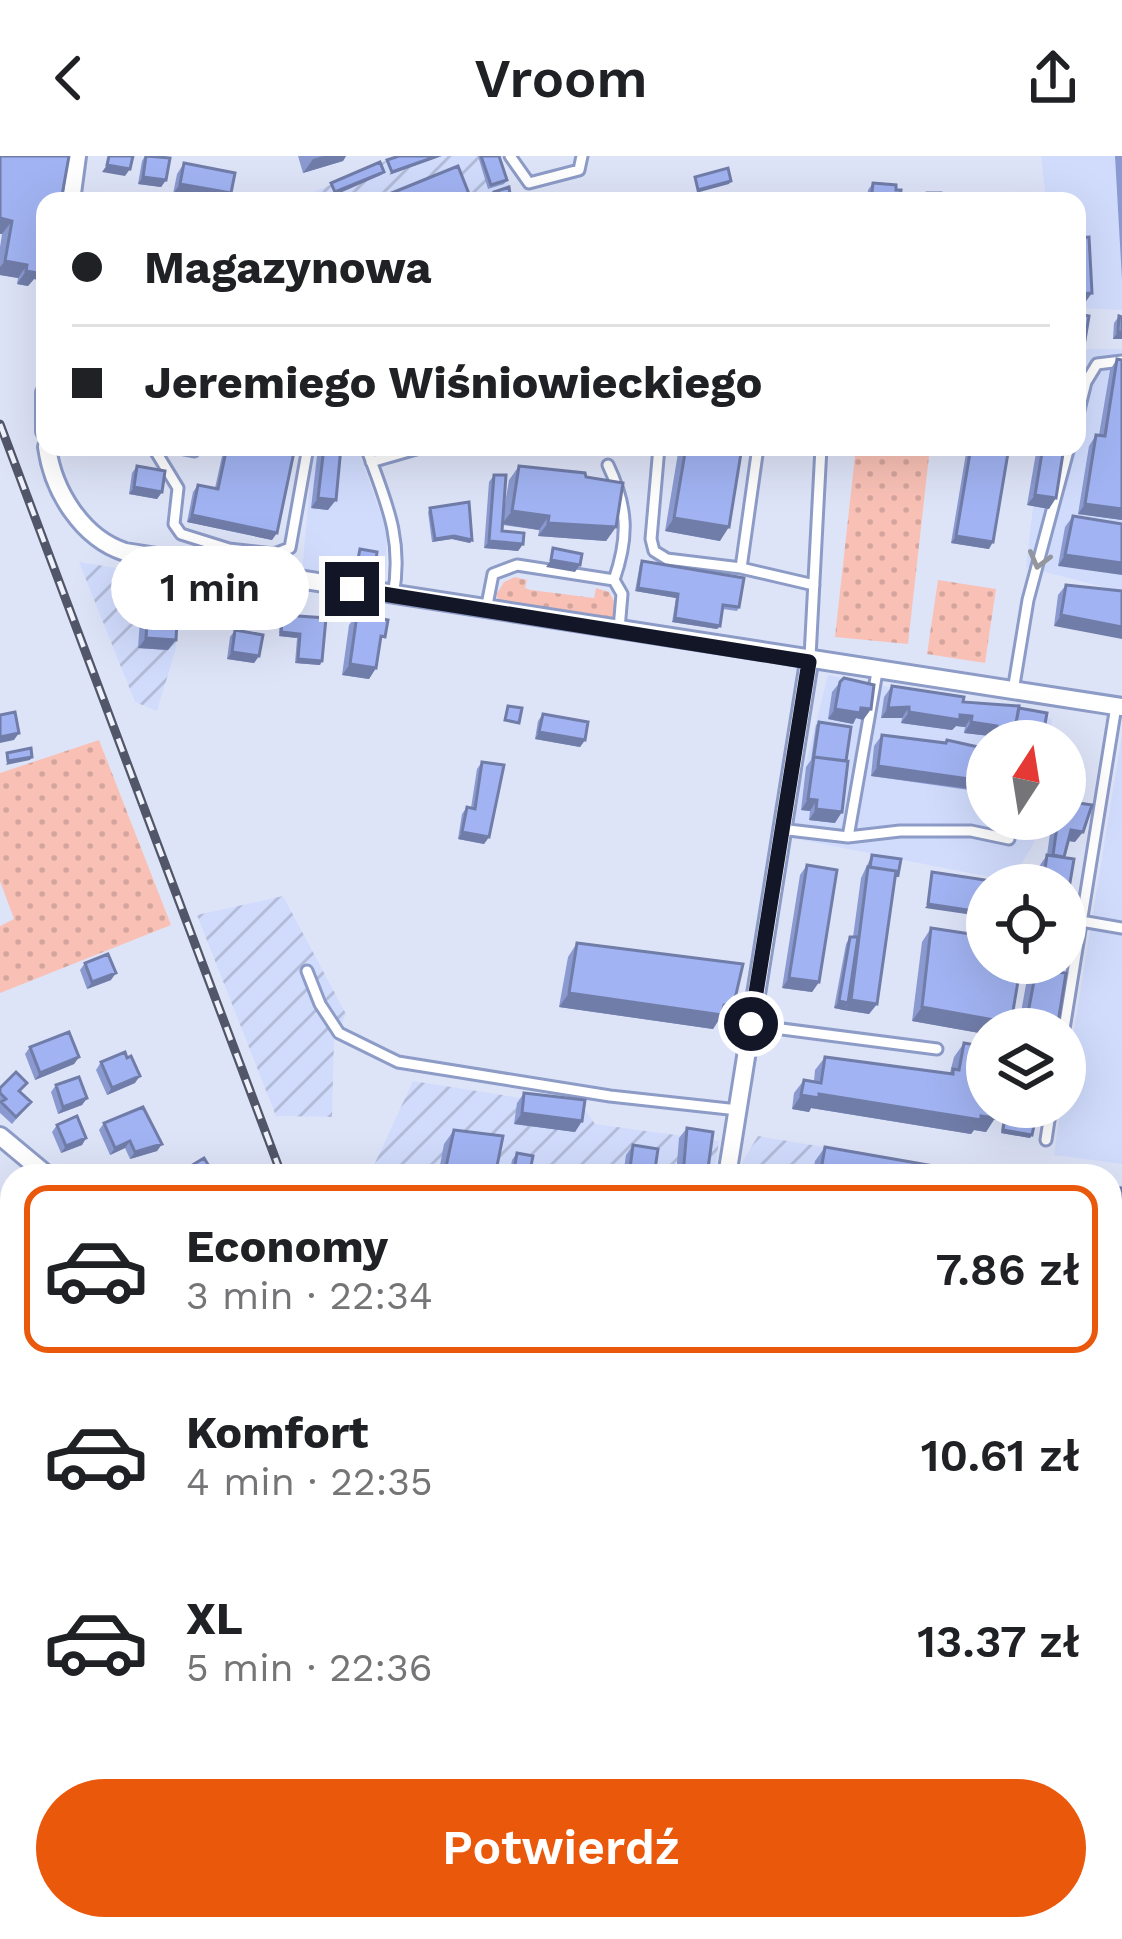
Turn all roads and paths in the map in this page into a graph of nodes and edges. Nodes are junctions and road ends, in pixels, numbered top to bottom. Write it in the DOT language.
graph roads {
  1 [pos="77,156"];
  2 [pos="510,156"];
  3 [pos="582,156"];
  4 [pos="72,192"];
  5 [pos="1122,361"];
  6 [pos="1086,382"];
  7 [pos="49,456"];
  8 [pos="158,456"];
  9 [pos="306,456"];
  10 [pos="369,456"];
  11 [pos="392,456"];
  12 [pos="658,456"];
  13 [pos="757,456"];
  14 [pos="821,456"];
  15 [pos="1067,456"];
  16 [pos="371,462"];
  17 [pos="608,465"];
  18 [pos="1049,524"];
  19 [pos="1067,526"];
  20 [pos="230,549"];
  21 [pos="741,568"];
  22 [pos="226,569"];
  23 [pos="614,580"];
  24 [pos="814,585"];
  25 [pos="393,596"];
  26 [pos="486,610"];
  27 [pos="619,632"];
  28 [pos="809,662"];
  29 [pos="877,671"];
  30 [pos="1012,692"];
  31 [pos="1119,707"];
  32 [pos="780,830"];
  33 [pos="966,831"];
  34 [pos="848,837"];
  35 [pos="1086,893"];
  36 [pos="1086,922"];
  37 [pos="1122,928"];
  38 [pos="307,971"];
  39 [pos="751,1024"];
  40 [pos="937,1049"];
  41 [pos="738,1110"];
  42 [pos="1048,1128"];
  43 [pos="0,1136"];
  44 [pos="1046,1140"];
  45 [pos="34,1164"];
  46 [pos="730,1164"];
  1 -- 4 [label="street"];
  2 -- 3 [label="lane"];
  5 -- 6 [label="lane"];
  7 -- 22 [label="street"];
  8 -- 20 [label="lane"];
  9 -- 20 [label="lane"];
  10 -- 16 [label="lane"];
  11 -- 16 [label="lane"];
  12 -- 21 [label="lane"];
  13 -- 21 [label="lane"];
  14 -- 24 [label="lane"];
  15 -- 18 [label="lane"];
  16 -- 25 [label="lane"];
  17 -- 23 [label="lane"];
  18 -- 19 [label="lane"];
  18 -- 30 [label="lane, one-way"];
  20 -- 22 [label="lane"];
  21 -- 24 [label="lane"];
  22 -- 25 [label="street"];
  23 -- 26 [label="lane"];
  23 -- 27 [label="lane"];
  24 -- 28 [label="lane"];
  25 -- 26 [label="street"];
  26 -- 27 [label="street"];
  27 -- 28 [label="street"];
  28 -- 29 [label="street"];
  28 -- 32 [label="street"];
  29 -- 30 [label="street"];
  29 -- 34 [label="lane"];
  30 -- 31 [label="street"];
  31 -- 35 [label="lane"];
  32 -- 34 [label="lane"];
  32 -- 39 [label="street"];
  33 -- 34 [label="lane"];
  36 -- 37 [label="lane"];
  38 -- 41 [label="lane"];
  39 -- 40 [label="lane"];
  39 -- 41 [label="street"];
  41 -- 46 [label="street"];
  42 -- 44 [label="lane"];
  43 -- 45 [label="street"];
}
